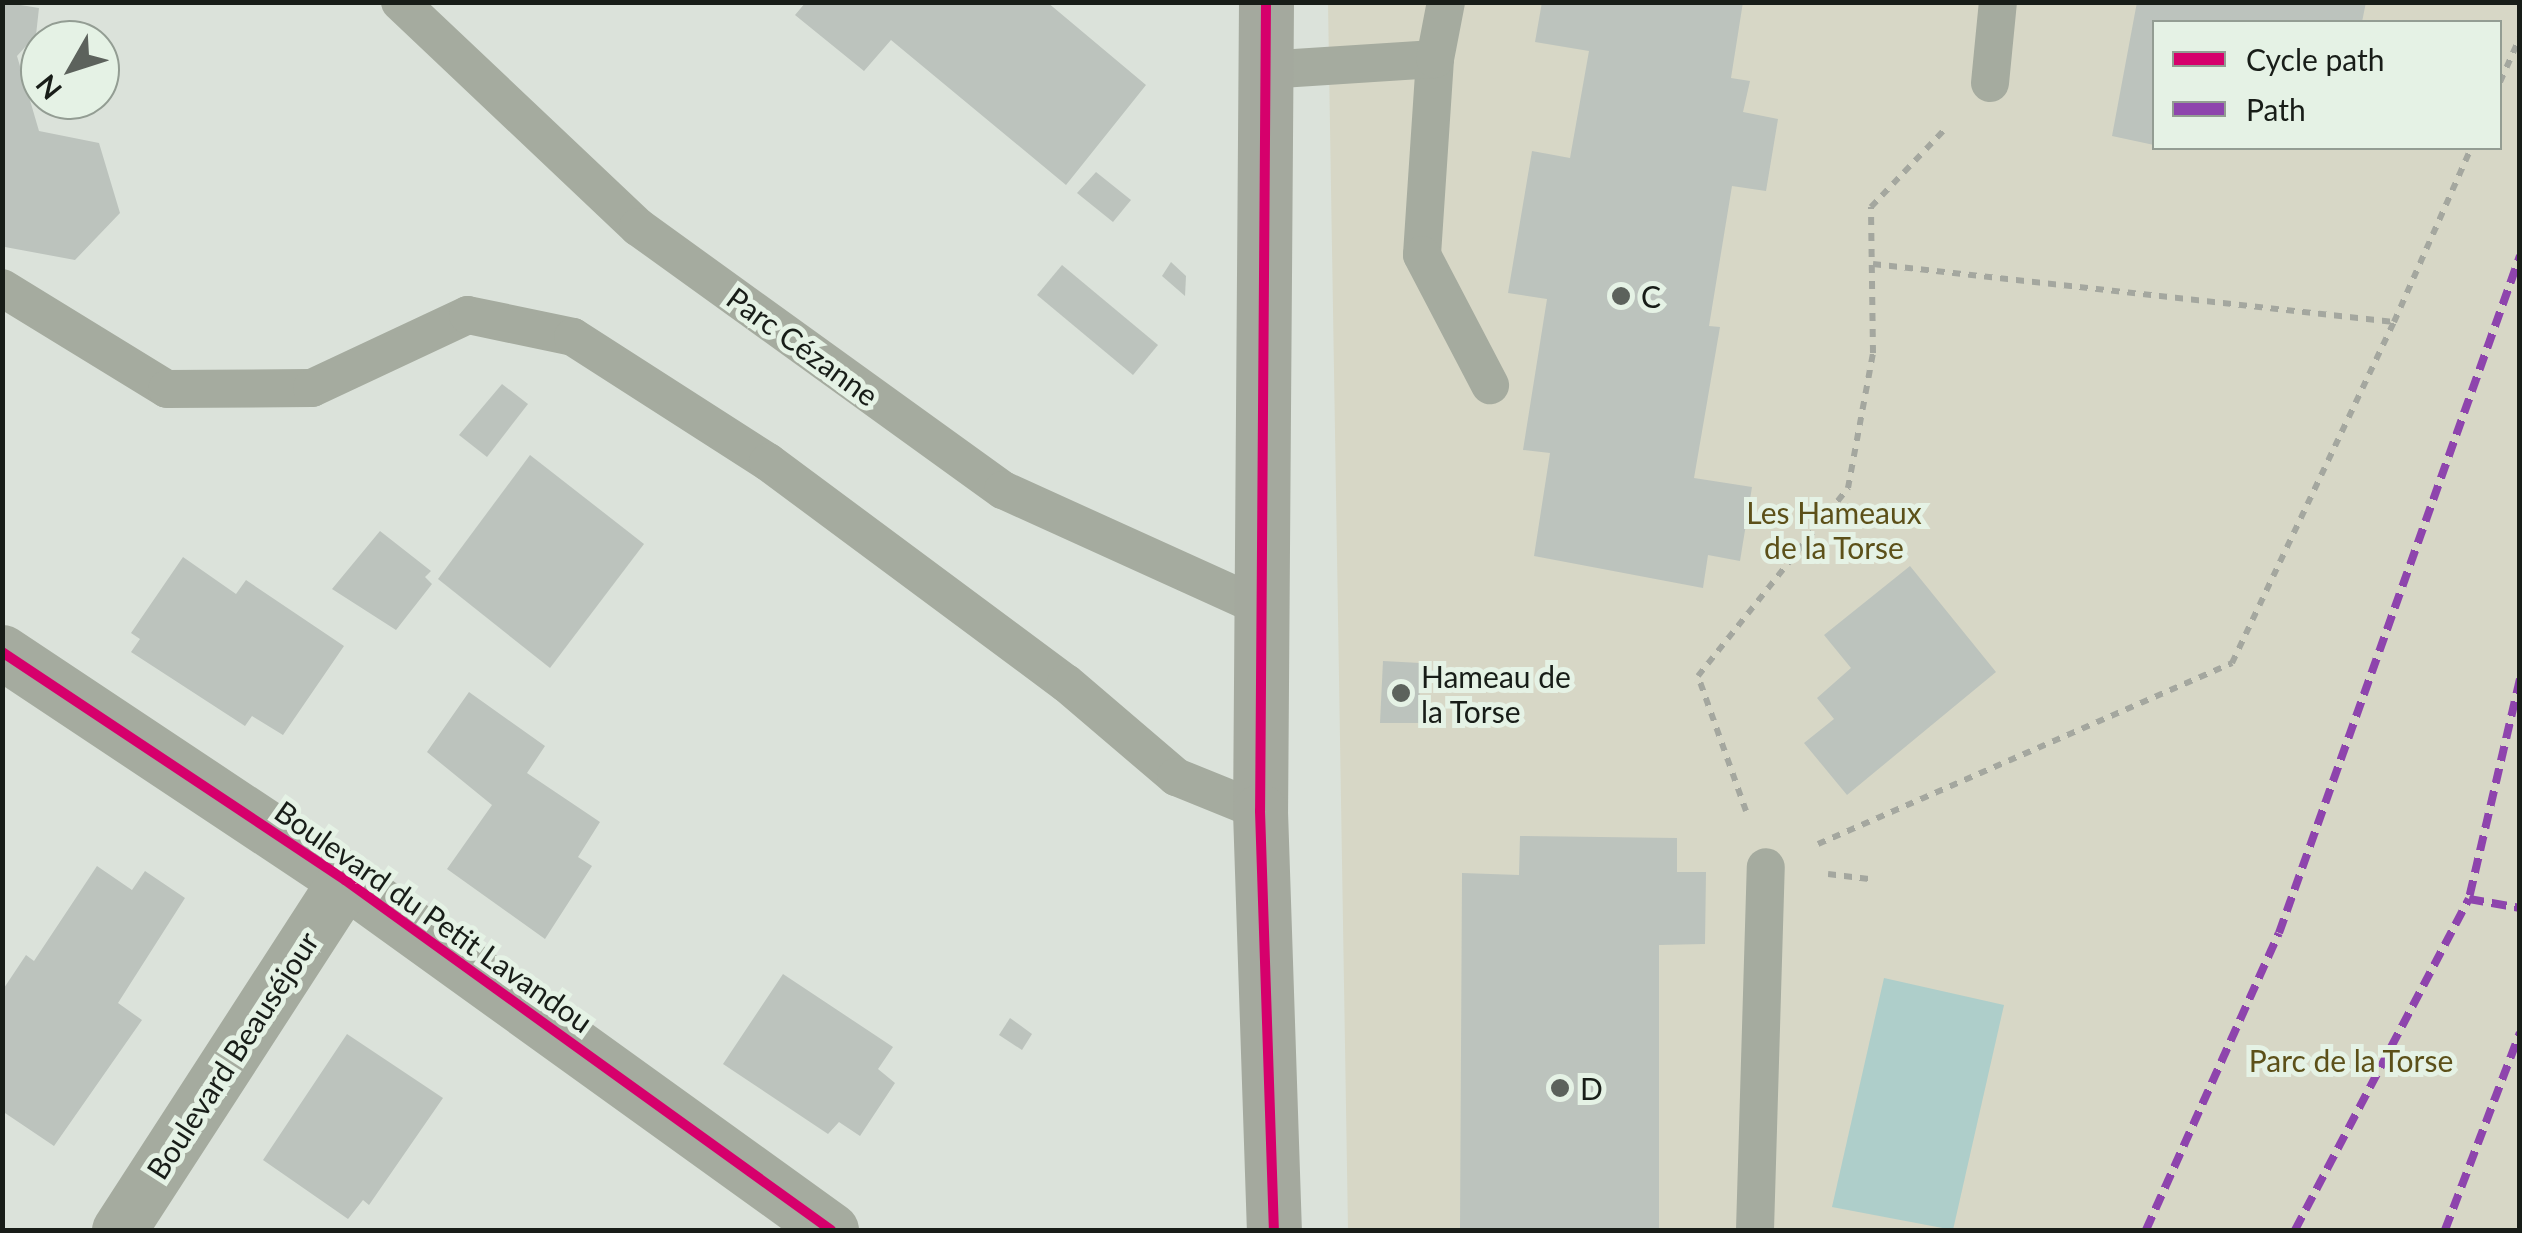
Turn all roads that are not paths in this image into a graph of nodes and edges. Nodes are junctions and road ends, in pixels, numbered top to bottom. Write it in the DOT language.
graph roads {
  1 [pos="400,2"];
  2 [pos="1266,2"];
  3 [pos="1446,2"];
  4 [pos="1998,2"];
  5 [pos="1435,59"];
  6 [pos="1264,70"];
  7 [pos="1990,83"];
  8 [pos="2,288"];
  9 [pos="1490,385"];
  10 [pos="1261,607"];
  11 [pos="2,652"];
  12 [pos="1260,811"];
  13 [pos="1766,867"];
  14 [pos="345,880"];
  15 [pos="119,1230"];
  16 [pos="831,1230"];
  17 [pos="1274,1230"];
  18 [pos="1756,1230"];
  1 -- 10 [label="lane, Parc Cézanne"];
  2 -- 6 [label="street"];
  3 -- 5 [label="lane"];
  4 -- 7 [label="lane"];
  5 -- 6 [label="lane"];
  5 -- 9 [label="lane"];
  6 -- 10 [label="street"];
  8 -- 12 [label="lane"];
  10 -- 12 [label="street"];
  11 -- 14 [label="street, Boulevard du Petit Lavandou"];
  12 -- 17 [label="street"];
  13 -- 18 [label="lane"];
  14 -- 15 [label="street, Boulevard Beauséjour"];
  14 -- 16 [label="street, Boulevard du Petit Lavandou"];
}
